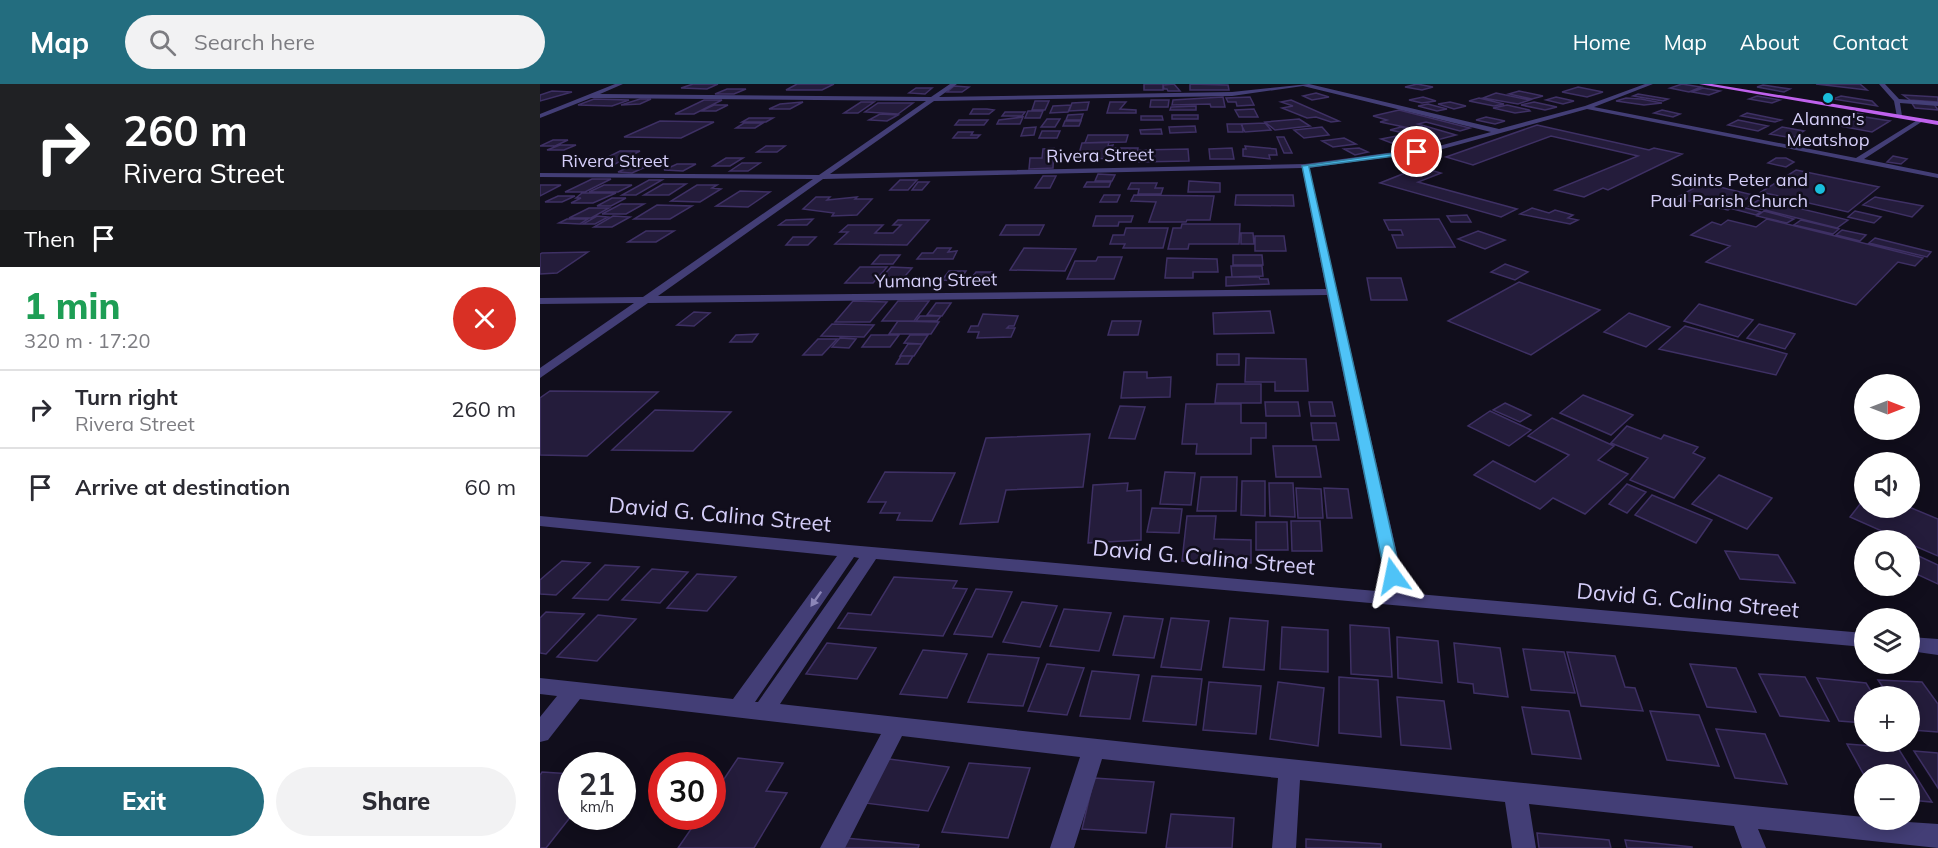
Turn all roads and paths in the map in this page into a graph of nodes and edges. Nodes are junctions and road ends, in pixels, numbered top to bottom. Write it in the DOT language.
graph roads {
  1 [pos="620,84"];
  2 [pos="954,84"];
  3 [pos="1303,84"];
  4 [pos="1650,84"];
  5 [pos="1702,84"];
  6 [pos="1882,84"];
  7 [pos="591,96"];
  8 [pos="932,99"];
  9 [pos="1897,101"];
  10 [pos="1938,104"];
  11 [pos="1587,107"];
  12 [pos="540,116"];
  13 [pos="1899,117"];
  14 [pos="1921,120"];
  15 [pos="1938,123"];
  16 [pos="1500,132"];
  17 [pos="1857,160"];
  18 [pos="1305,166"];
  19 [pos="540,175"];
  20 [pos="1938,176"];
  21 [pos="821,177"];
  22 [pos="1332,292"];
  23 [pos="646,300"];
  24 [pos="540,301"];
  25 [pos="540,374"];
  26 [pos="540,521"];
  27 [pos="849,551"];
  28 [pos="871,553"];
  29 [pos="1398,598"];
  30 [pos="1854,639"];
  31 [pos="1920,645"];
  32 [pos="1938,647"];
  33 [pos="540,686"];
  34 [pos="574,691"];
  35 [pos="739,708"];
  36 [pos="764,711"];
  37 [pos="897,725"];
  38 [pos="540,733"];
  39 [pos="1094,749"];
  40 [pos="1290,768"];
  41 [pos="1515,791"];
  42 [pos="1742,817"];
  43 [pos="1938,836"];
  44 [pos="832,848"];
  45 [pos="1062,848"];
  46 [pos="1284,848"];
  47 [pos="1524,848"];
  48 [pos="1754,848"];
  1 -- 7 [label="street"];
  2 -- 8 [label="street"];
  3 -- 8 [label="street"];
  3 -- 16 [label="street"];
  4 -- 11 [label="street, Rivera Street"];
  5 -- 13 [label="main road"];
  6 -- 9 [label="street"];
  7 -- 8 [label="street"];
  7 -- 12 [label="street"];
  8 -- 21 [label="street"];
  9 -- 10 [label="street"];
  9 -- 13 [label="street"];
  11 -- 16 [label="street, Rivera Street"];
  11 -- 17 [label="street"];
  13 -- 14 [label="main road"];
  14 -- 15 [label="main road"];
  14 -- 17 [label="street"];
  16 -- 18 [label="street, Rivera Street"];
  17 -- 20 [label="street"];
  18 -- 21 [label="street, Rivera Street"];
  18 -- 22 [label="street"];
  19 -- 21 [label="street, Rivera Street"];
  21 -- 23 [label="street"];
  22 -- 23 [label="street, Yumang Street"];
  22 -- 29 [label="street"];
  23 -- 24 [label="street, Yumang Street"];
  23 -- 25 [label="street"];
  26 -- 27 [label="street, David G. Calina Street"];
  27 -- 28 [label="street, David G. Calina Street"];
  27 -- 35 [label="street, one-way"];
  28 -- 29 [label="street, David G. Calina Street"];
  28 -- 36 [label="street"];
  29 -- 30 [label="street, David G. Calina Street"];
  31 -- 32 [label="street"];
  33 -- 34 [label="street"];
  34 -- 35 [label="street"];
  34 -- 38 [label="street"];
  35 -- 36 [label="street"];
  36 -- 37 [label="street"];
  37 -- 39 [label="street"];
  37 -- 44 [label="street"];
  39 -- 40 [label="street"];
  39 -- 45 [label="street"];
  40 -- 41 [label="street"];
  40 -- 46 [label="street"];
  41 -- 42 [label="street"];
  41 -- 47 [label="street"];
  42 -- 43 [label="street"];
  42 -- 48 [label="street"];
}
